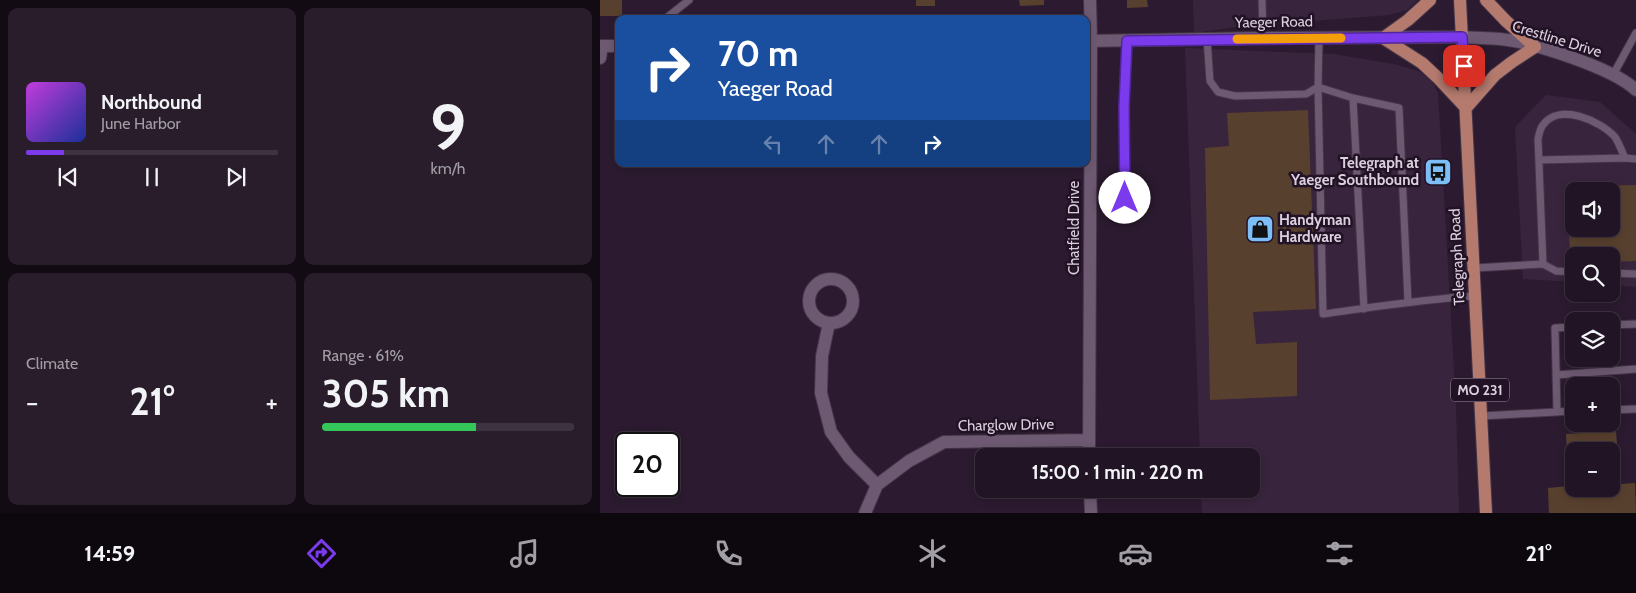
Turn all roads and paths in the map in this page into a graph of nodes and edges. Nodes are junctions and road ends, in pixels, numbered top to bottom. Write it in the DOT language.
graph roads {
  1 [pos="689,0"];
  2 [pos="1090,0"];
  3 [pos="1262,0"];
  4 [pos="1430,0"];
  5 [pos="1460,0"];
  6 [pos="1486,0"];
  7 [pos="670,15"];
  8 [pos="1090,15"];
  9 [pos="1636,33"];
  10 [pos="1462,37"];
  11 [pos="1263,38"];
  12 [pos="1319,38"];
  13 [pos="1383,38"];
  14 [pos="1207,39"];
  15 [pos="1090,41"];
  16 [pos="1127,41"];
  17 [pos="615,47"];
  18 [pos="1535,47"];
  19 [pos="601,50"];
  20 [pos="1613,75"];
  21 [pos="1318,87"];
  22 [pos="1636,90"];
  23 [pos="1353,98"];
  24 [pos="1466,108"];
  25 [pos="1625,158"];
  26 [pos="1636,159"];
  27 [pos="1538,160"];
  28 [pos="1089,167"];
  29 [pos="1125,198"];
  30 [pos="1542,264"];
  31 [pos="1474,268"];
  32 [pos="1565,272"];
  33 [pos="1620,273"];
  34 [pos="1636,274"];
  35 [pos="1476,296"];
  36 [pos="1408,302"];
  37 [pos="1364,308"];
  38 [pos="829,322"];
  39 [pos="1636,324"];
  40 [pos="1620,325"];
  41 [pos="1565,327"];
  42 [pos="1636,369"];
  43 [pos="1556,375"];
  44 [pos="1636,409"];
  45 [pos="1620,410"];
  46 [pos="1557,412"];
  47 [pos="1565,412"];
  48 [pos="1482,416"];
  49 [pos="1089,440"];
  50 [pos="1089,448"];
  51 [pos="878,485"];
  52 [pos="1090,498"];
  53 [pos="865,513"];
  54 [pos="1091,513"];
  55 [pos="1486,513"];
  1 -- 7 [label="lane"];
  2 -- 8 [label="street, Chatfield Drive"];
  3 -- 11 [label="lane"];
  4 -- 13 [label="main road"];
  5 -- 10 [label="main road, Telegraph Road / MO 231"];
  6 -- 18 [label="main road"];
  9 -- 20 [label="lane"];
  10 -- 13 [label="street, Yaeger Road"];
  10 -- 18 [label="street, Crestline Drive"];
  10 -- 24 [label="main road, Telegraph Road / MO 231"];
  11 -- 12 [label="street, Yaeger Road"];
  11 -- 14 [label="street, Yaeger Road"];
  12 -- 13 [label="street, Yaeger Road"];
  12 -- 21 [label="lane"];
  13 -- 24 [label="main road"];
  14 -- 16 [label="street, Yaeger Road"];
  14 -- 21 [label="lane"];
  15 -- 16 [label="street, Yaeger Road"];
  16 -- 29 [label="lane"];
  17 -- 19 [label="street"];
  18 -- 20 [label="street, Crestline Drive"];
  18 -- 24 [label="main road"];
  20 -- 22 [label="street, Crestline Drive"];
  21 -- 23 [label="lane"];
  21 -- 37 [label="lane"];
  23 -- 36 [label="lane"];
  23 -- 37 [label="lane"];
  24 -- 31 [label="main road, Telegraph Road / MO 231"];
  25 -- 26 [label="lane"];
  25 -- 27 [label="lane"];
  25 -- 27 [label="lane"];
  27 -- 30 [label="lane"];
  28 -- 49 [label="street, Chatfield Drive"];
  30 -- 31 [label="lane"];
  30 -- 32 [label="lane"];
  31 -- 35 [label="main road, Telegraph Road / MO 231"];
  33 -- 34 [label="lane"];
  35 -- 36 [label="lane"];
  35 -- 48 [label="main road, Telegraph Road / MO 231"];
  36 -- 37 [label="lane"];
  38 -- 51 [label="street"];
  39 -- 40 [label="lane"];
  41 -- 43 [label="lane"];
  42 -- 43 [label="lane"];
  43 -- 46 [label="lane"];
  44 -- 45 [label="lane"];
  46 -- 47 [label="lane"];
  46 -- 48 [label="lane"];
  48 -- 55 [label="main road, Telegraph Road / MO 231"];
  49 -- 50 [label="street, Chatfield Drive"];
  49 -- 51 [label="street, Charglow Drive"];
  51 -- 53 [label="street, Charglow Drive"];
  52 -- 54 [label="street"];
}
